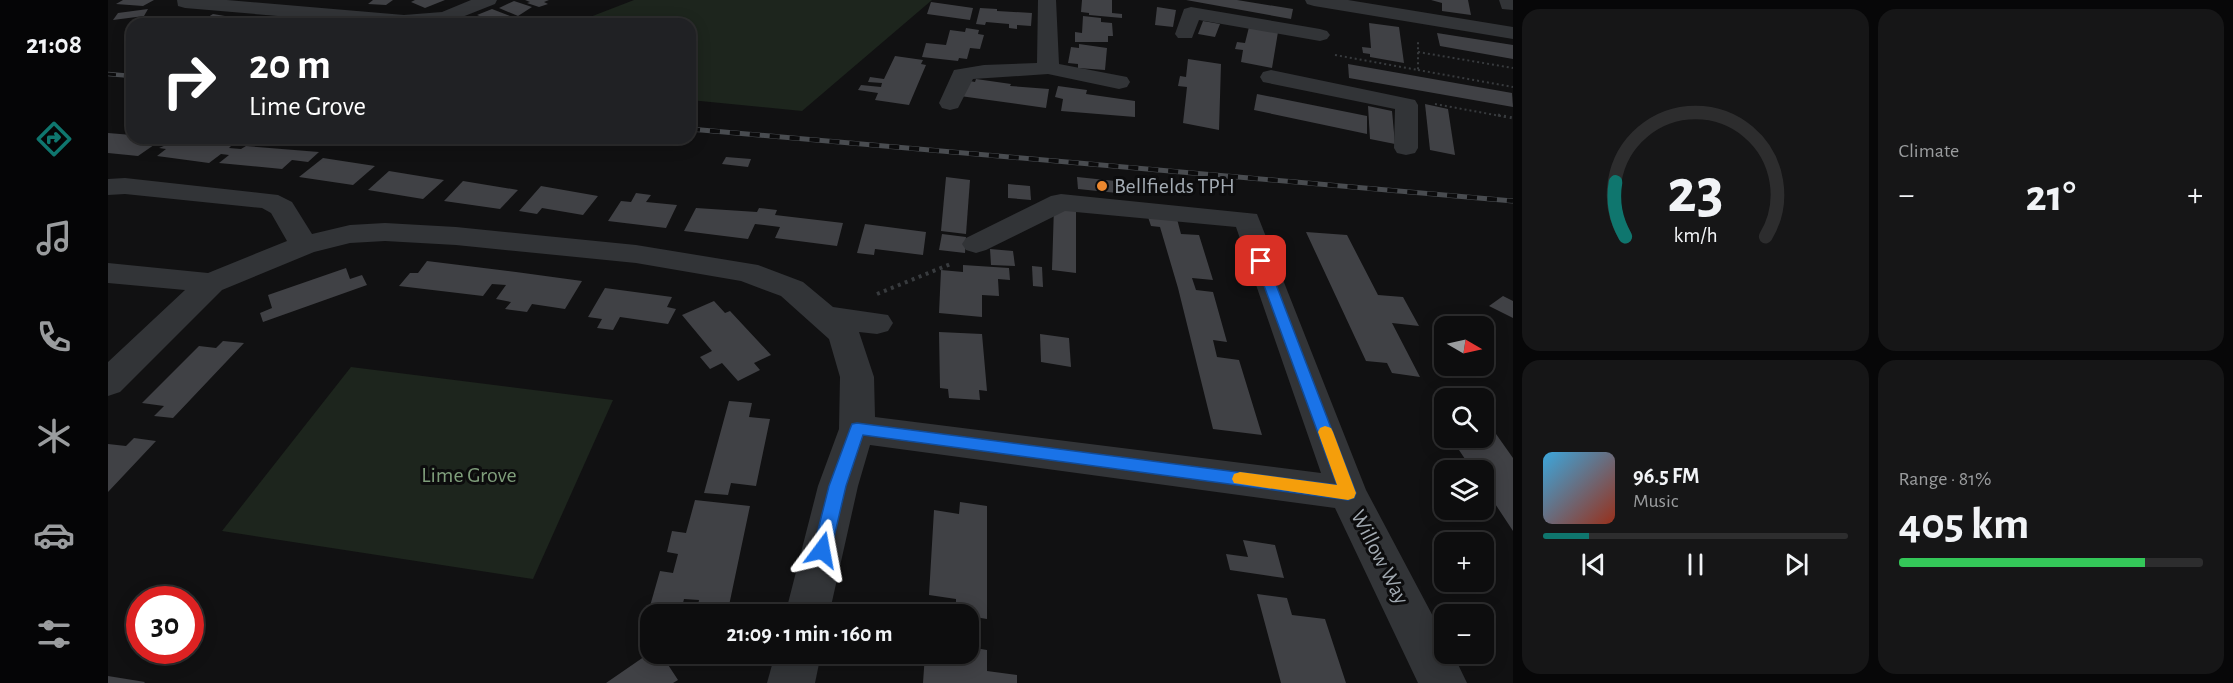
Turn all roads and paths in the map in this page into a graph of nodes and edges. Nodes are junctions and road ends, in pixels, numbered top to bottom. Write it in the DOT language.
graph roads {
  1 [pos="488,0"];
  2 [pos="1047,0"];
  3 [pos="1314,0"];
  4 [pos="185,2"];
  5 [pos="1416,17"];
  6 [pos="369,18"];
  7 [pos="435,18"];
  8 [pos="1513,33"];
  9 [pos="1185,34"];
  10 [pos="1418,52"];
  11 [pos="1318,59"];
  12 [pos="1048,68"];
  13 [pos="1513,68"];
  14 [pos="1418,70"];
  15 [pos="1271,77"];
  16 [pos="1119,82"];
  17 [pos="1513,87"];
  18 [pos="950,103"];
  19 [pos="1407,105"];
  20 [pos="1513,118"];
  21 [pos="1406,148"];
  22 [pos="108,188"];
  23 [pos="976,244"];
  24 [pos="304,245"];
  25 [pos="108,273"];
  26 [pos="211,283"];
  27 [pos="824,317"];
  28 [pos="877,323"];
  29 [pos="108,383"];
  30 [pos="857,429"];
  31 [pos="1348,493"];
  32 [pos="810,604"];
  33 [pos="796,664"];
  34 [pos="791,683"];
  35 [pos="1443,683"];
  1 -- 7 [label="street"];
  2 -- 12 [label="street"];
  3 -- 5 [label="street"];
  3 -- 11 [label="street"];
  4 -- 6 [label="street"];
  5 -- 8 [label="street"];
  5 -- 10 [label="path"];
  9 -- 11 [label="street"];
  10 -- 13 [label="path"];
  10 -- 14 [label="path"];
  11 -- 14 [label="path"];
  11 -- 15 [label="street"];
  11 -- 19 [label="street"];
  12 -- 16 [label="street"];
  12 -- 18 [label="street"];
  14 -- 17 [label="path"];
  19 -- 20 [label="path"];
  19 -- 21 [label="street"];
  22 -- 24 [label="street"];
  23 -- 28 [label="path"];
  23 -- 31 [label="street, Willow Way"];
  24 -- 26 [label="street"];
  24 -- 27 [label="street"];
  25 -- 26 [label="street"];
  26 -- 29 [label="street"];
  27 -- 28 [label="street"];
  27 -- 30 [label="street"];
  30 -- 31 [label="street"];
  30 -- 32 [label="street"];
  31 -- 35 [label="street, Willow Way"];
  33 -- 34 [label="street"];
}
